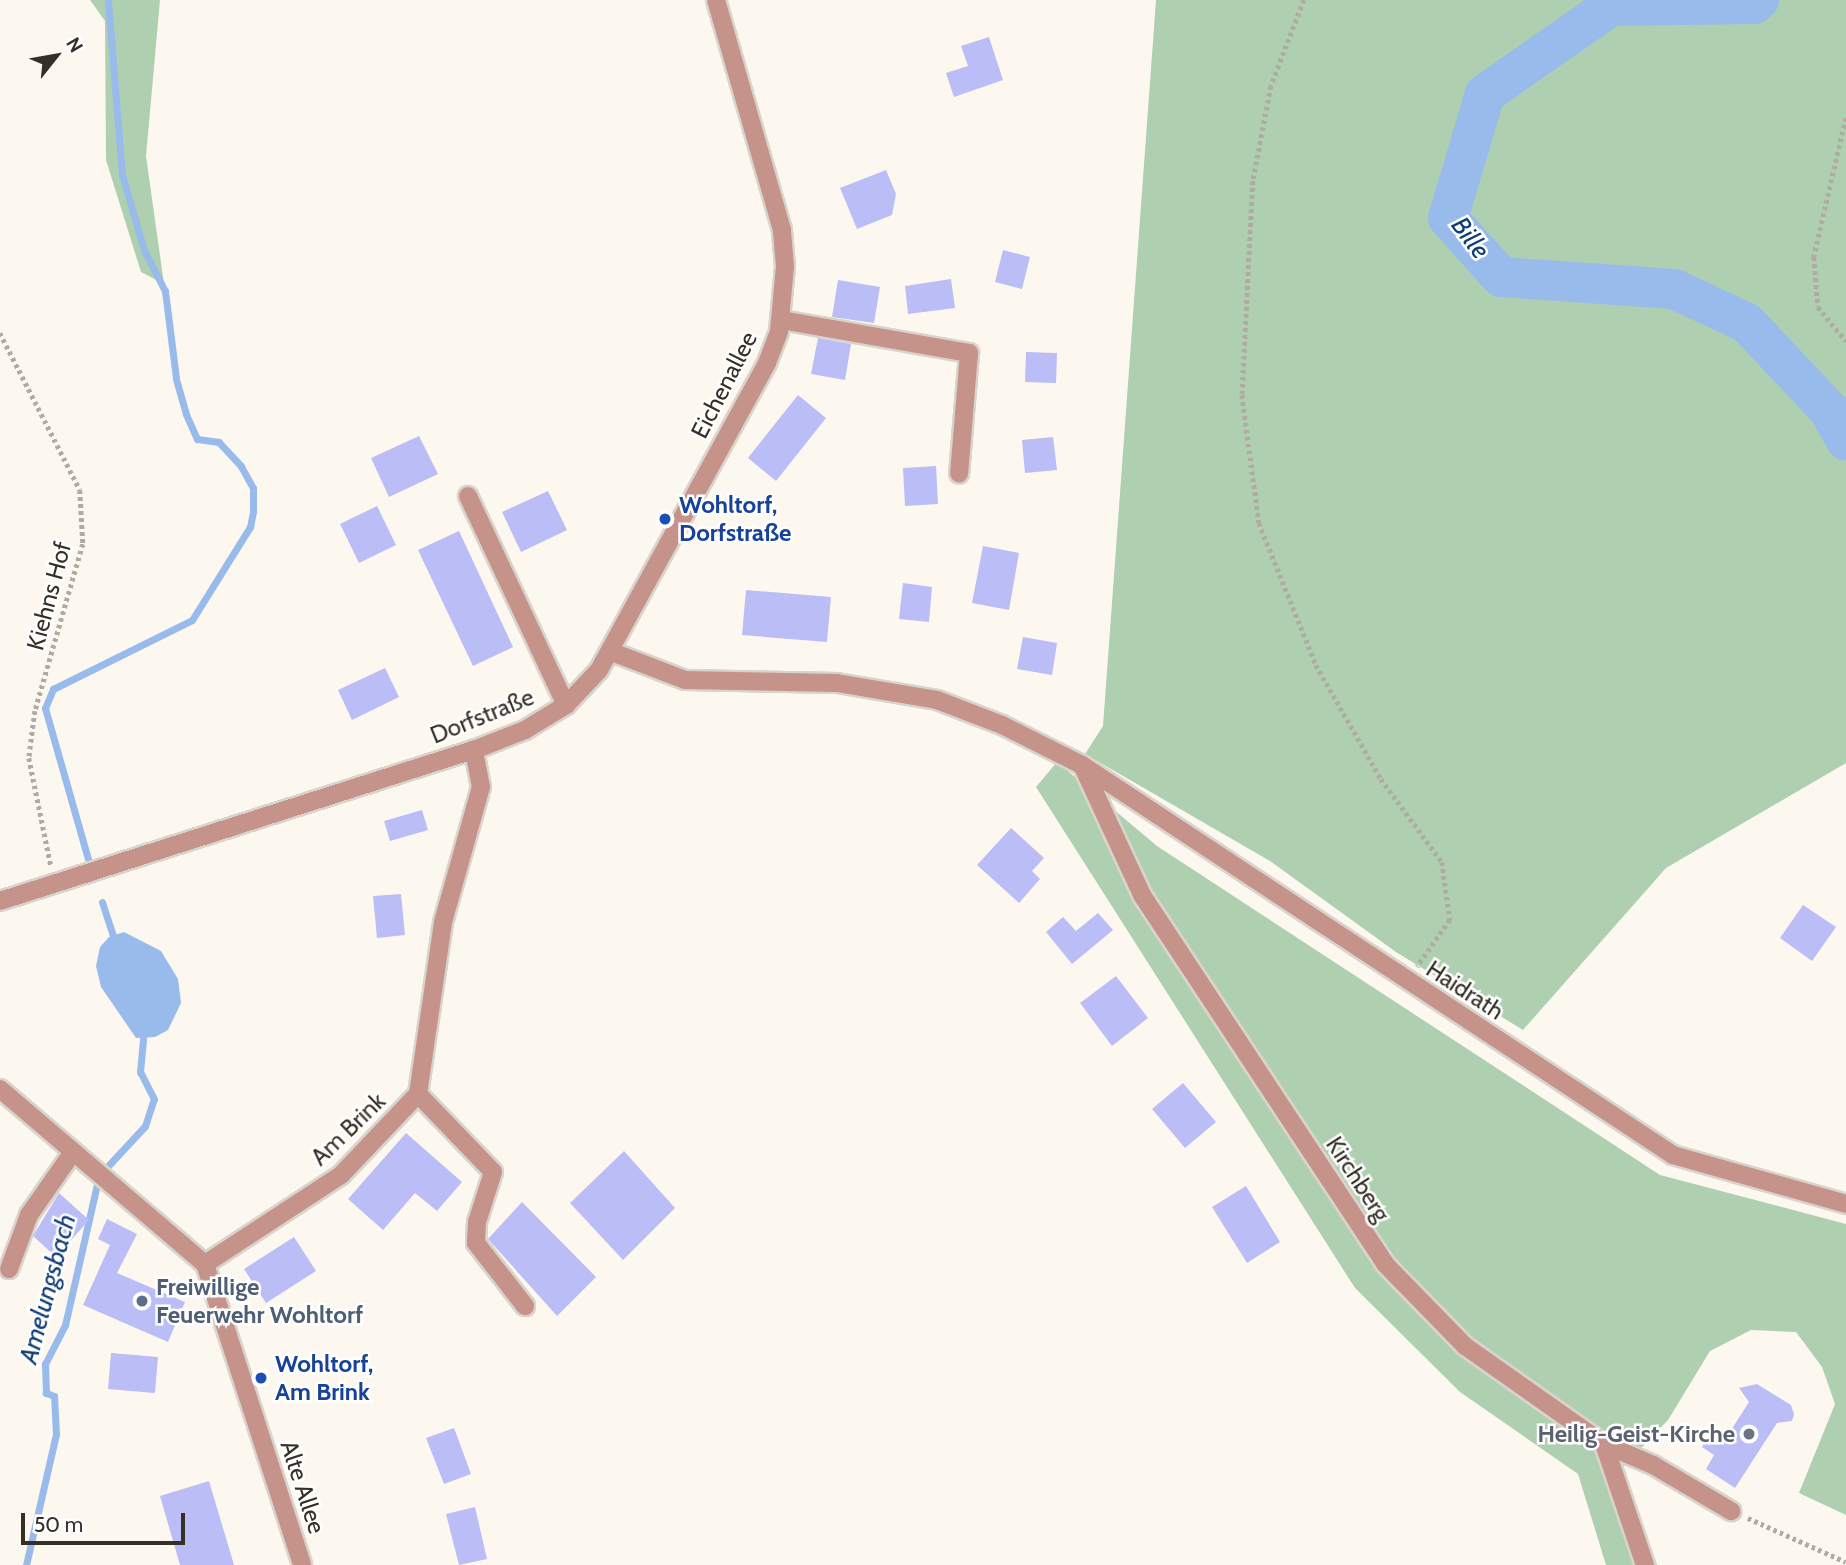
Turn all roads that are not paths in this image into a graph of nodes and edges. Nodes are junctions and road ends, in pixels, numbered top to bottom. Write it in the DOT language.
graph roads {
  1 [pos="716,0"];
  2 [pos="781,320"];
  3 [pos="959,474"];
  4 [pos="468,496"];
  5 [pos="612,652"];
  6 [pos="566,705"];
  7 [pos="474,750"];
  8 [pos="1082,765"];
  9 [pos="0,901"];
  10 [pos="0,1089"];
  11 [pos="418,1094"];
  12 [pos="74,1152"];
  13 [pos="1846,1204"];
  14 [pos="205,1264"];
  15 [pos="9,1269"];
  16 [pos="525,1306"];
  17 [pos="1604,1444"];
  18 [pos="1731,1511"];
  19 [pos="302,1565"];
  20 [pos="1645,1565"];
  1 -- 2 [label="street, Eichenallee"];
  2 -- 3 [label="street"];
  2 -- 5 [label="street, Eichenallee"];
  4 -- 6 [label="street"];
  5 -- 6 [label="street, Dorfstraße"];
  5 -- 8 [label="street"];
  6 -- 7 [label="street, Dorfstraße"];
  7 -- 9 [label="street, Dorfstraße"];
  7 -- 11 [label="street, Am Brink"];
  8 -- 13 [label="street, Haidrath"];
  8 -- 17 [label="street, Kirchberg"];
  10 -- 12 [label="street"];
  11 -- 14 [label="street, Am Brink"];
  11 -- 16 [label="street"];
  12 -- 14 [label="street"];
  12 -- 15 [label="street"];
  14 -- 19 [label="street, Alte Allee"];
  17 -- 18 [label="street, Kirchberg"];
  17 -- 20 [label="street"];
}
